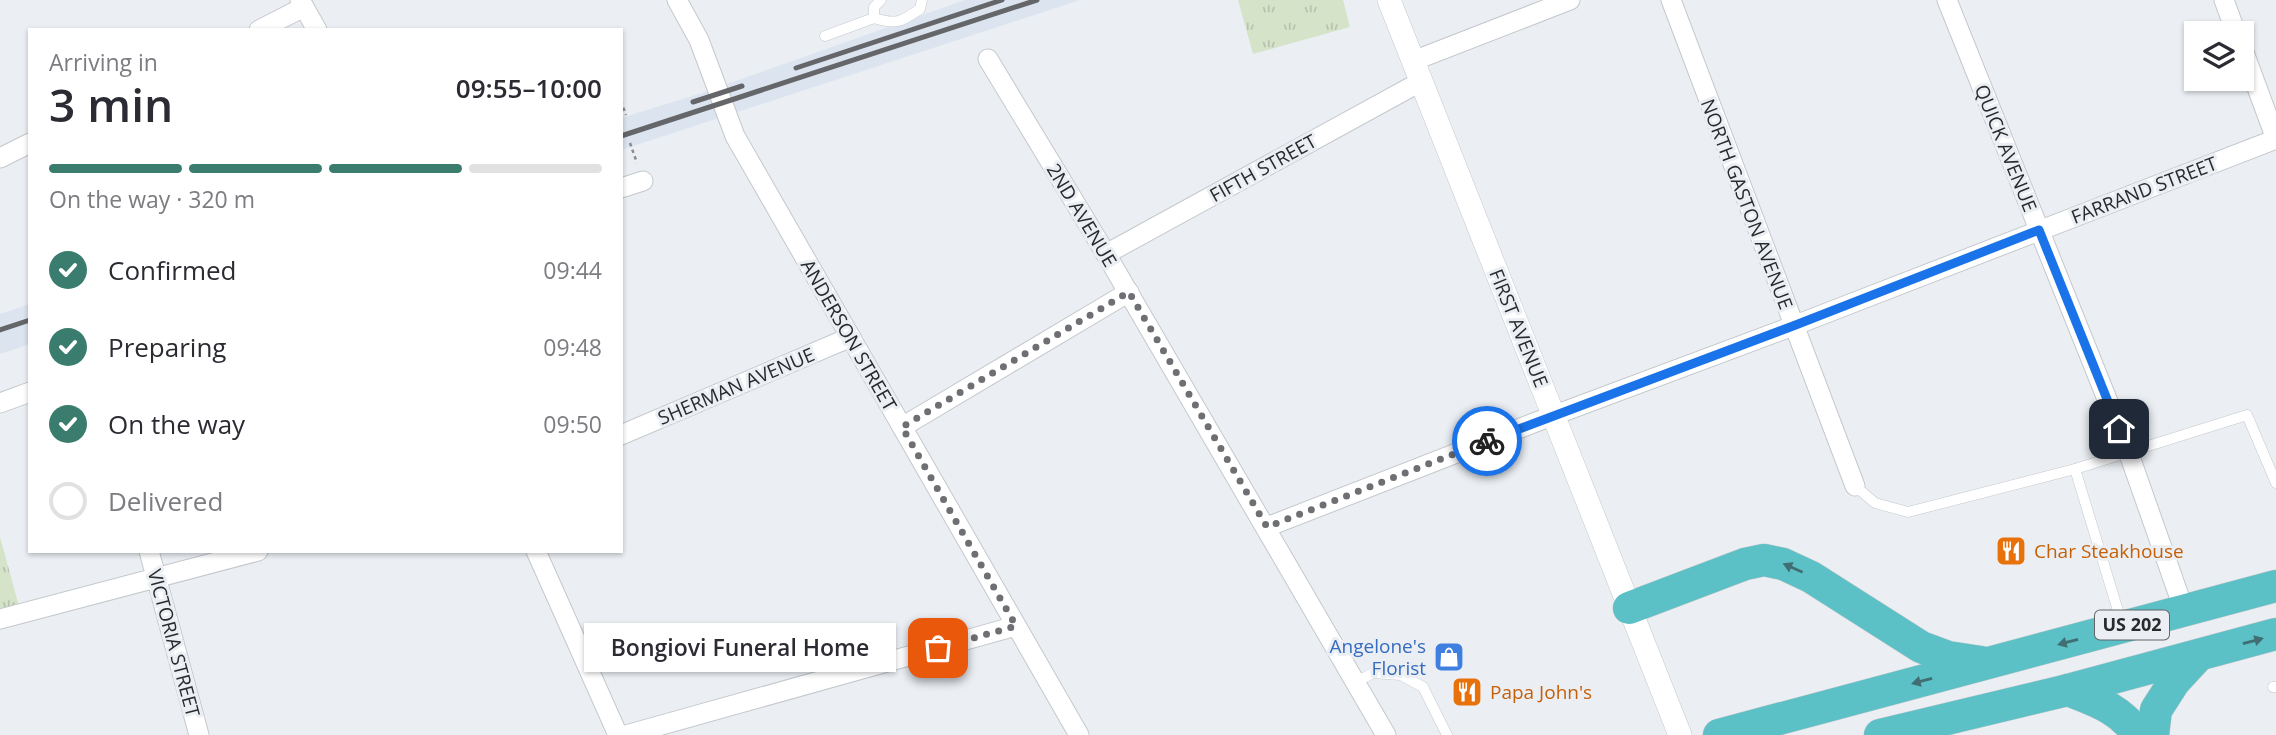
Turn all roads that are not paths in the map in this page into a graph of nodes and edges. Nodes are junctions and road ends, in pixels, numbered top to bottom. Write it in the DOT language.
graph roads {
  1 [pos="677,0"];
  2 [pos="881,0"];
  3 [pos="922,0"];
  4 [pos="1389,0"];
  5 [pos="1570,0"];
  6 [pos="1671,0"];
  7 [pos="1947,0"];
  8 [pos="2224,0"];
  9 [pos="302,4"];
  10 [pos="874,18"];
  11 [pos="2232,21"];
  12 [pos="262,28"];
  13 [pos="316,28"];
  14 [pos="825,36"];
  15 [pos="988,59"];
  16 [pos="1417,71"];
  17 [pos="2254,79"];
  18 [pos="2276,139"];
  19 [pos="28,144"];
  20 [pos="0,158"];
  21 [pos="643,181"];
  22 [pos="623,187"];
  23 [pos="2039,230"];
  24 [pos="1106,254"];
  25 [pos="1129,292"];
  26 [pos="1793,326"];
  27 [pos="851,337"];
  28 [pos="28,393"];
  29 [pos="0,403"];
  30 [pos="1554,415"];
  31 [pos="902,427"];
  32 [pos="623,434"];
  33 [pos="2129,454"];
  34 [pos="2075,469"];
  35 [pos="2276,483"];
  36 [pos="1854,486"];
  37 [pos="1267,527"];
  38 [pos="150,553"];
  39 [pos="251,553"];
  40 [pos="537,553"];
  41 [pos="156,579"];
  42 [pos="2276,586"];
  43 [pos="1629,608"];
  44 [pos="2184,610"];
  45 [pos="0,617"];
  46 [pos="1016,626"];
  47 [pos="2123,627"];
  48 [pos="2276,634"];
  49 [pos="2199,655"];
  50 [pos="1988,663"];
  51 [pos="1356,682"];
  52 [pos="2068,690"];
  53 [pos="1384,734"];
  54 [pos="199,735"];
  55 [pos="618,735"];
  56 [pos="626,735"];
  57 [pos="1079,735"];
  58 [pos="1447,735"];
  59 [pos="1680,735"];
  60 [pos="1719,735"];
  61 [pos="1881,735"];
  62 [pos="2138,735"];
  63 [pos="2153,735"];
  1 -- 27 [label="street, ANDERSON STREET"];
  2 -- 10 [label="lane"];
  3 -- 10 [label="lane"];
  4 -- 16 [label="street, FIRST AVENUE"];
  5 -- 16 [label="street, FIFTH STREET"];
  6 -- 26 [label="street, NORTH GASTON AVENUE"];
  7 -- 23 [label="street, QUICK AVENUE"];
  8 -- 11 [label="street"];
  9 -- 12 [label="street"];
  9 -- 13 [label="street"];
  10 -- 14 [label="lane"];
  15 -- 24 [label="street, 2ND AVENUE"];
  16 -- 24 [label="street, FIFTH STREET"];
  16 -- 30 [label="street, FIRST AVENUE"];
  17 -- 18 [label="street"];
  18 -- 23 [label="street, FARRAND STREET"];
  19 -- 20 [label="street"];
  21 -- 22 [label="street"];
  23 -- 26 [label="street, FARRAND STREET"];
  23 -- 33 [label="street, QUICK AVENUE"];
  24 -- 25 [label="street, 2ND AVENUE"];
  25 -- 31 [label="street"];
  25 -- 37 [label="street, 2ND AVENUE"];
  26 -- 30 [label="street, FARRAND STREET"];
  26 -- 36 [label="street, NORTH GASTON AVENUE"];
  27 -- 31 [label="street, ANDERSON STREET"];
  27 -- 32 [label="street, SHERMAN AVENUE"];
  28 -- 29 [label="street"];
  30 -- 37 [label="street, FARRAND STREET"];
  30 -- 43 [label="street, FIRST AVENUE"];
  31 -- 46 [label="street, ANDERSON STREET"];
  33 -- 34 [label="lane"];
  33 -- 35 [label="lane"];
  33 -- 44 [label="street, QUICK AVENUE"];
  34 -- 36 [label="lane"];
  34 -- 47 [label="lane"];
  37 -- 51 [label="street, 2ND AVENUE"];
  38 -- 41 [label="street, VICTORIA STREET"];
  39 -- 41 [label="street"];
  40 -- 55 [label="street"];
  41 -- 45 [label="street"];
  41 -- 54 [label="street, VICTORIA STREET"];
  42 -- 44 [label="highway, US 202"];
  50 -- 43 [label="highway, one-way"];
  43 -- 59 [label="street, FIRST AVENUE"];
  44 -- 47 [label="highway, US 202"];
  46 -- 56 [label="street"];
  46 -- 57 [label="street, ANDERSON STREET"];
  47 -- 50 [label="highway, US 202, one-way"];
  49 -- 48 [label="highway, US 202, one-way"];
  49 -- 52 [label="highway, US 202"];
  49 -- 63 [label="highway"];
  50 -- 60 [label="highway, US 202, one-way"];
  51 -- 53 [label="street, 2ND AVENUE"];
  51 -- 58 [label="lane"];
  52 -- 61 [label="highway, US 202"];
  52 -- 62 [label="highway"];
}
